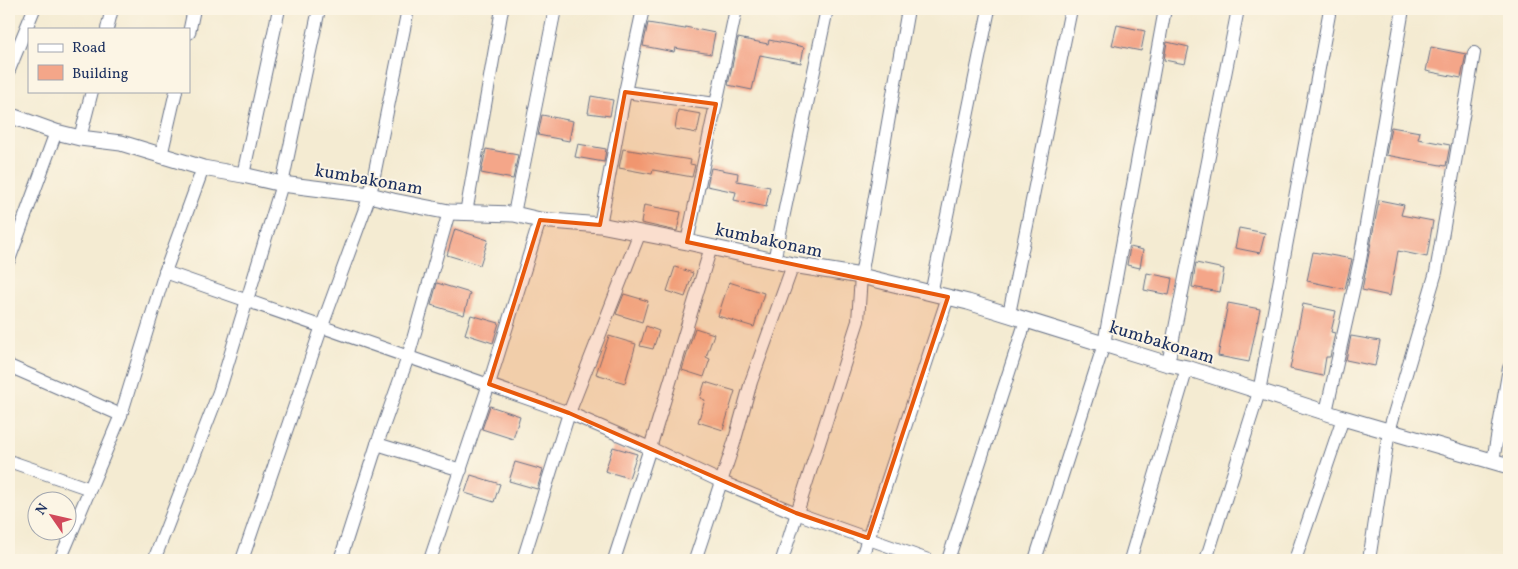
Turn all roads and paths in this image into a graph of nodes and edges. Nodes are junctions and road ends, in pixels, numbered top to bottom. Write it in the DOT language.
graph roads {
  1 [pos="34,9"];
  2 [pos="112,9"];
  3 [pos="194,9"];
  4 [pos="279,9"];
  5 [pos="318,9"];
  6 [pos="408,9"];
  7 [pos="502,9"];
  8 [pos="555,9"];
  9 [pos="643,9"];
  10 [pos="736,9"];
  11 [pos="827,9"];
  12 [pos="908,9"];
  13 [pos="989,9"];
  14 [pos="1071,9"];
  15 [pos="1165,9"];
  16 [pos="1238,9"];
  17 [pos="1330,9"];
  18 [pos="1403,9"];
  19 [pos="107,28"];
  20 [pos="190,29"];
  21 [pos="1474,53"];
  22 [pos="9,70"];
  23 [pos="92,92"];
  24 [pos="176,92"];
  25 [pos="624,92"];
  26 [pos="716,104"];
  27 [pos="9,115"];
  28 [pos="56,132"];
  29 [pos="80,138"];
  30 [pos="161,156"];
  31 [pos="203,168"];
  32 [pos="243,175"];
  33 [pos="282,184"];
  34 [pos="370,195"];
  35 [pos="449,212"];
  36 [pos="466,213"];
  37 [pos="514,214"];
  38 [pos="540,220"];
  39 [pos="600,225"];
  40 [pos="640,232"];
  41 [pos="687,242"];
  42 [pos="711,247"];
  43 [pos="9,260"];
  44 [pos="774,261"];
  45 [pos="793,265"];
  46 [pos="166,272"];
  47 [pos="860,276"];
  48 [pos="931,294"];
  49 [pos="948,297"];
  50 [pos="247,300"];
  51 [pos="1009,314"];
  52 [pos="1026,320"];
  53 [pos="322,326"];
  54 [pos="1104,344"];
  55 [pos="408,357"];
  56 [pos="1168,364"];
  57 [pos="9,366"];
  58 [pos="1187,368"];
  59 [pos="1509,368"];
  60 [pos="489,384"];
  61 [pos="1259,392"];
  62 [pos="1326,412"];
  63 [pos="569,413"];
  64 [pos="121,415"];
  65 [pos="1343,418"];
  66 [pos="1389,431"];
  67 [pos="376,444"];
  68 [pos="650,448"];
  69 [pos="9,460"];
  70 [pos="1493,461"];
  71 [pos="1509,466"];
  72 [pos="461,470"];
  73 [pos="722,482"];
  74 [pos="90,489"];
  75 [pos="796,513"];
  76 [pos="868,538"];
  77 [pos="60,560"];
  78 [pos="154,560"];
  79 [pos="242,560"];
  80 [pos="340,560"];
  81 [pos="430,560"];
  82 [pos="523,560"];
  83 [pos="614,560"];
  84 [pos="695,560"];
  85 [pos="782,560"];
  86 [pos="861,560"];
  87 [pos="928,560"];
  88 [pos="948,560"];
  89 [pos="1035,560"];
  90 [pos="1130,560"];
  91 [pos="1206,560"];
  92 [pos="1295,560"];
  93 [pos="1369,560"];
  1 -- 22 [label="street"];
  2 -- 19 [label="street"];
  3 -- 20 [label="street"];
  4 -- 32 [label="street"];
  5 -- 33 [label="street"];
  6 -- 34 [label="street"];
  7 -- 36 [label="street"];
  8 -- 37 [label="street"];
  9 -- 25 [label="street"];
  10 -- 26 [label="street"];
  11 -- 44 [label="street"];
  12 -- 47 [label="street"];
  13 -- 48 [label="street"];
  14 -- 51 [label="street"];
  15 -- 54 [label="street"];
  16 -- 56 [label="street"];
  17 -- 61 [label="street"];
  18 -- 62 [label="street"];
  21 -- 66 [label="street"];
  23 -- 29 [label="street"];
  24 -- 30 [label="street"];
  25 -- 26 [label="street"];
  25 -- 39 [label="street"];
  26 -- 41 [label="street"];
  27 -- 28 [label="street, kumbakonam"];
  28 -- 29 [label="street, kumbakonam"];
  28 -- 43 [label="street"];
  29 -- 30 [label="street, kumbakonam"];
  30 -- 31 [label="street, kumbakonam"];
  31 -- 32 [label="street, kumbakonam"];
  31 -- 46 [label="street"];
  32 -- 33 [label="street, kumbakonam"];
  33 -- 34 [label="street, kumbakonam"];
  33 -- 50 [label="street"];
  34 -- 35 [label="street, kumbakonam"];
  34 -- 53 [label="street"];
  35 -- 36 [label="street, kumbakonam"];
  35 -- 55 [label="street"];
  36 -- 37 [label="street, kumbakonam"];
  37 -- 38 [label="street, kumbakonam"];
  38 -- 39 [label="street, kumbakonam"];
  38 -- 60 [label="street"];
  39 -- 40 [label="street, kumbakonam"];
  40 -- 41 [label="street, kumbakonam"];
  40 -- 63 [label="street"];
  41 -- 42 [label="street, kumbakonam"];
  42 -- 44 [label="street, kumbakonam"];
  42 -- 68 [label="street"];
  44 -- 45 [label="street, kumbakonam"];
  45 -- 47 [label="street, kumbakonam"];
  45 -- 73 [label="street"];
  46 -- 50 [label="street"];
  46 -- 64 [label="street"];
  47 -- 48 [label="street, kumbakonam"];
  47 -- 75 [label="street"];
  48 -- 49 [label="street, kumbakonam"];
  49 -- 51 [label="street, kumbakonam"];
  49 -- 76 [label="street"];
  50 -- 53 [label="street"];
  50 -- 78 [label="street"];
  51 -- 52 [label="street, kumbakonam"];
  52 -- 54 [label="street, kumbakonam"];
  52 -- 88 [label="street"];
  53 -- 55 [label="street"];
  53 -- 79 [label="street"];
  54 -- 56 [label="street, kumbakonam"];
  54 -- 89 [label="street"];
  55 -- 60 [label="street"];
  55 -- 67 [label="street"];
  56 -- 58 [label="street, kumbakonam"];
  57 -- 64 [label="street"];
  58 -- 61 [label="street, kumbakonam"];
  58 -- 90 [label="street"];
  59 -- 70 [label="street"];
  60 -- 63 [label="street"];
  60 -- 72 [label="street"];
  61 -- 62 [label="street, kumbakonam"];
  61 -- 91 [label="street"];
  62 -- 65 [label="street, kumbakonam"];
  63 -- 68 [label="street"];
  63 -- 82 [label="street"];
  64 -- 74 [label="street"];
  65 -- 66 [label="street, kumbakonam"];
  65 -- 92 [label="street"];
  66 -- 70 [label="street, kumbakonam"];
  66 -- 93 [label="street"];
  67 -- 72 [label="street"];
  67 -- 80 [label="street"];
  68 -- 73 [label="street"];
  68 -- 83 [label="street"];
  69 -- 74 [label="street"];
  70 -- 71 [label="street, kumbakonam"];
  72 -- 81 [label="street"];
  73 -- 75 [label="street"];
  73 -- 84 [label="street"];
  74 -- 77 [label="street"];
  75 -- 76 [label="street"];
  75 -- 85 [label="street"];
  76 -- 86 [label="street"];
  76 -- 87 [label="street"];
}
